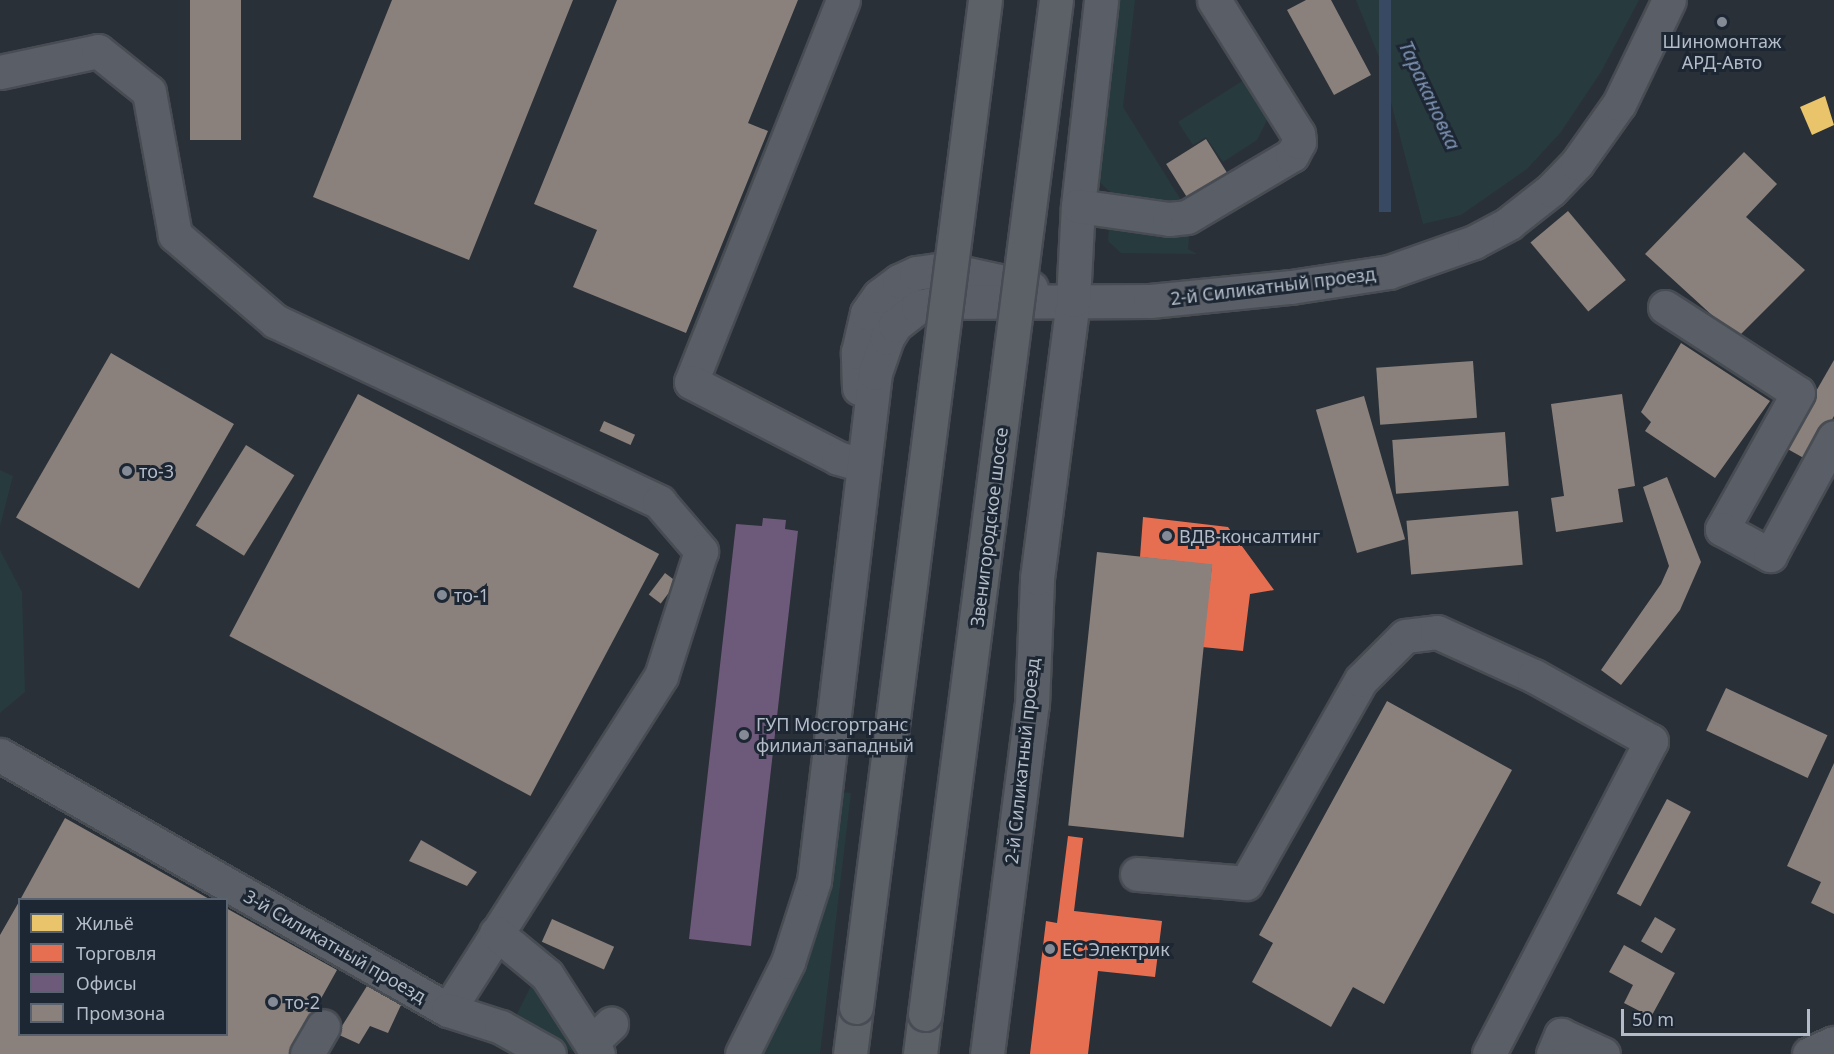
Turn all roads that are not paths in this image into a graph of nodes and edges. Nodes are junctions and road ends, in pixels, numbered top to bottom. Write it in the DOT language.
graph roads {
  1 [pos="843,0"];
  2 [pos="985,0"];
  3 [pos="1056,0"];
  4 [pos="1101,0"];
  5 [pos="1214,0"];
  6 [pos="1670,0"];
  7 [pos="0,72"];
  8 [pos="1078,207"];
  9 [pos="1073,300"];
  10 [pos="1665,308"];
  11 [pos="1834,437"];
  12 [pos="863,465"];
  13 [pos="0,755"];
  14 [pos="1137,874"];
  15 [pos="496,933"];
  16 [pos="448,1010"];
  17 [pos="323,1026"];
  18 [pos="600,1040"];
  19 [pos="1834,1042"];
  20 [pos="306,1054"];
  21 [pos="549,1054"];
  22 [pos="742,1054"];
  23 [pos="850,1054"];
  24 [pos="920,1054"];
  25 [pos="987,1054"];
  26 [pos="1489,1054"];
  27 [pos="1553,1054"];
  28 [pos="1603,1054"];
  29 [pos="1809,1054"];
  1 -- 12 [label="street"];
  2 -- 23 [label="main road, bridge"];
  3 -- 24 [label="main road, Звенигородское шоссе, bridge"];
  4 -- 8 [label="street"];
  5 -- 8 [label="street"];
  6 -- 9 [label="street, 2-й Силикатный проезд"];
  7 -- 15 [label="street"];
  8 -- 9 [label="street"];
  9 -- 12 [label="street, 2-й Силикатный проезд"];
  9 -- 25 [label="street, 2-й Силикатный проезд"];
  10 -- 11 [label="street"];
  12 -- 22 [label="street, 2-й Силикатный проезд"];
  13 -- 16 [label="street, 3-й Силикатный проезд"];
  14 -- 26 [label="street"];
  15 -- 16 [label="street"];
  15 -- 18 [label="street"];
  16 -- 21 [label="street, 3-й Силикатный проезд"];
  17 -- 20 [label="street"];
  19 -- 29 [label="street"];
  27 -- 28 [label="street"];
}
